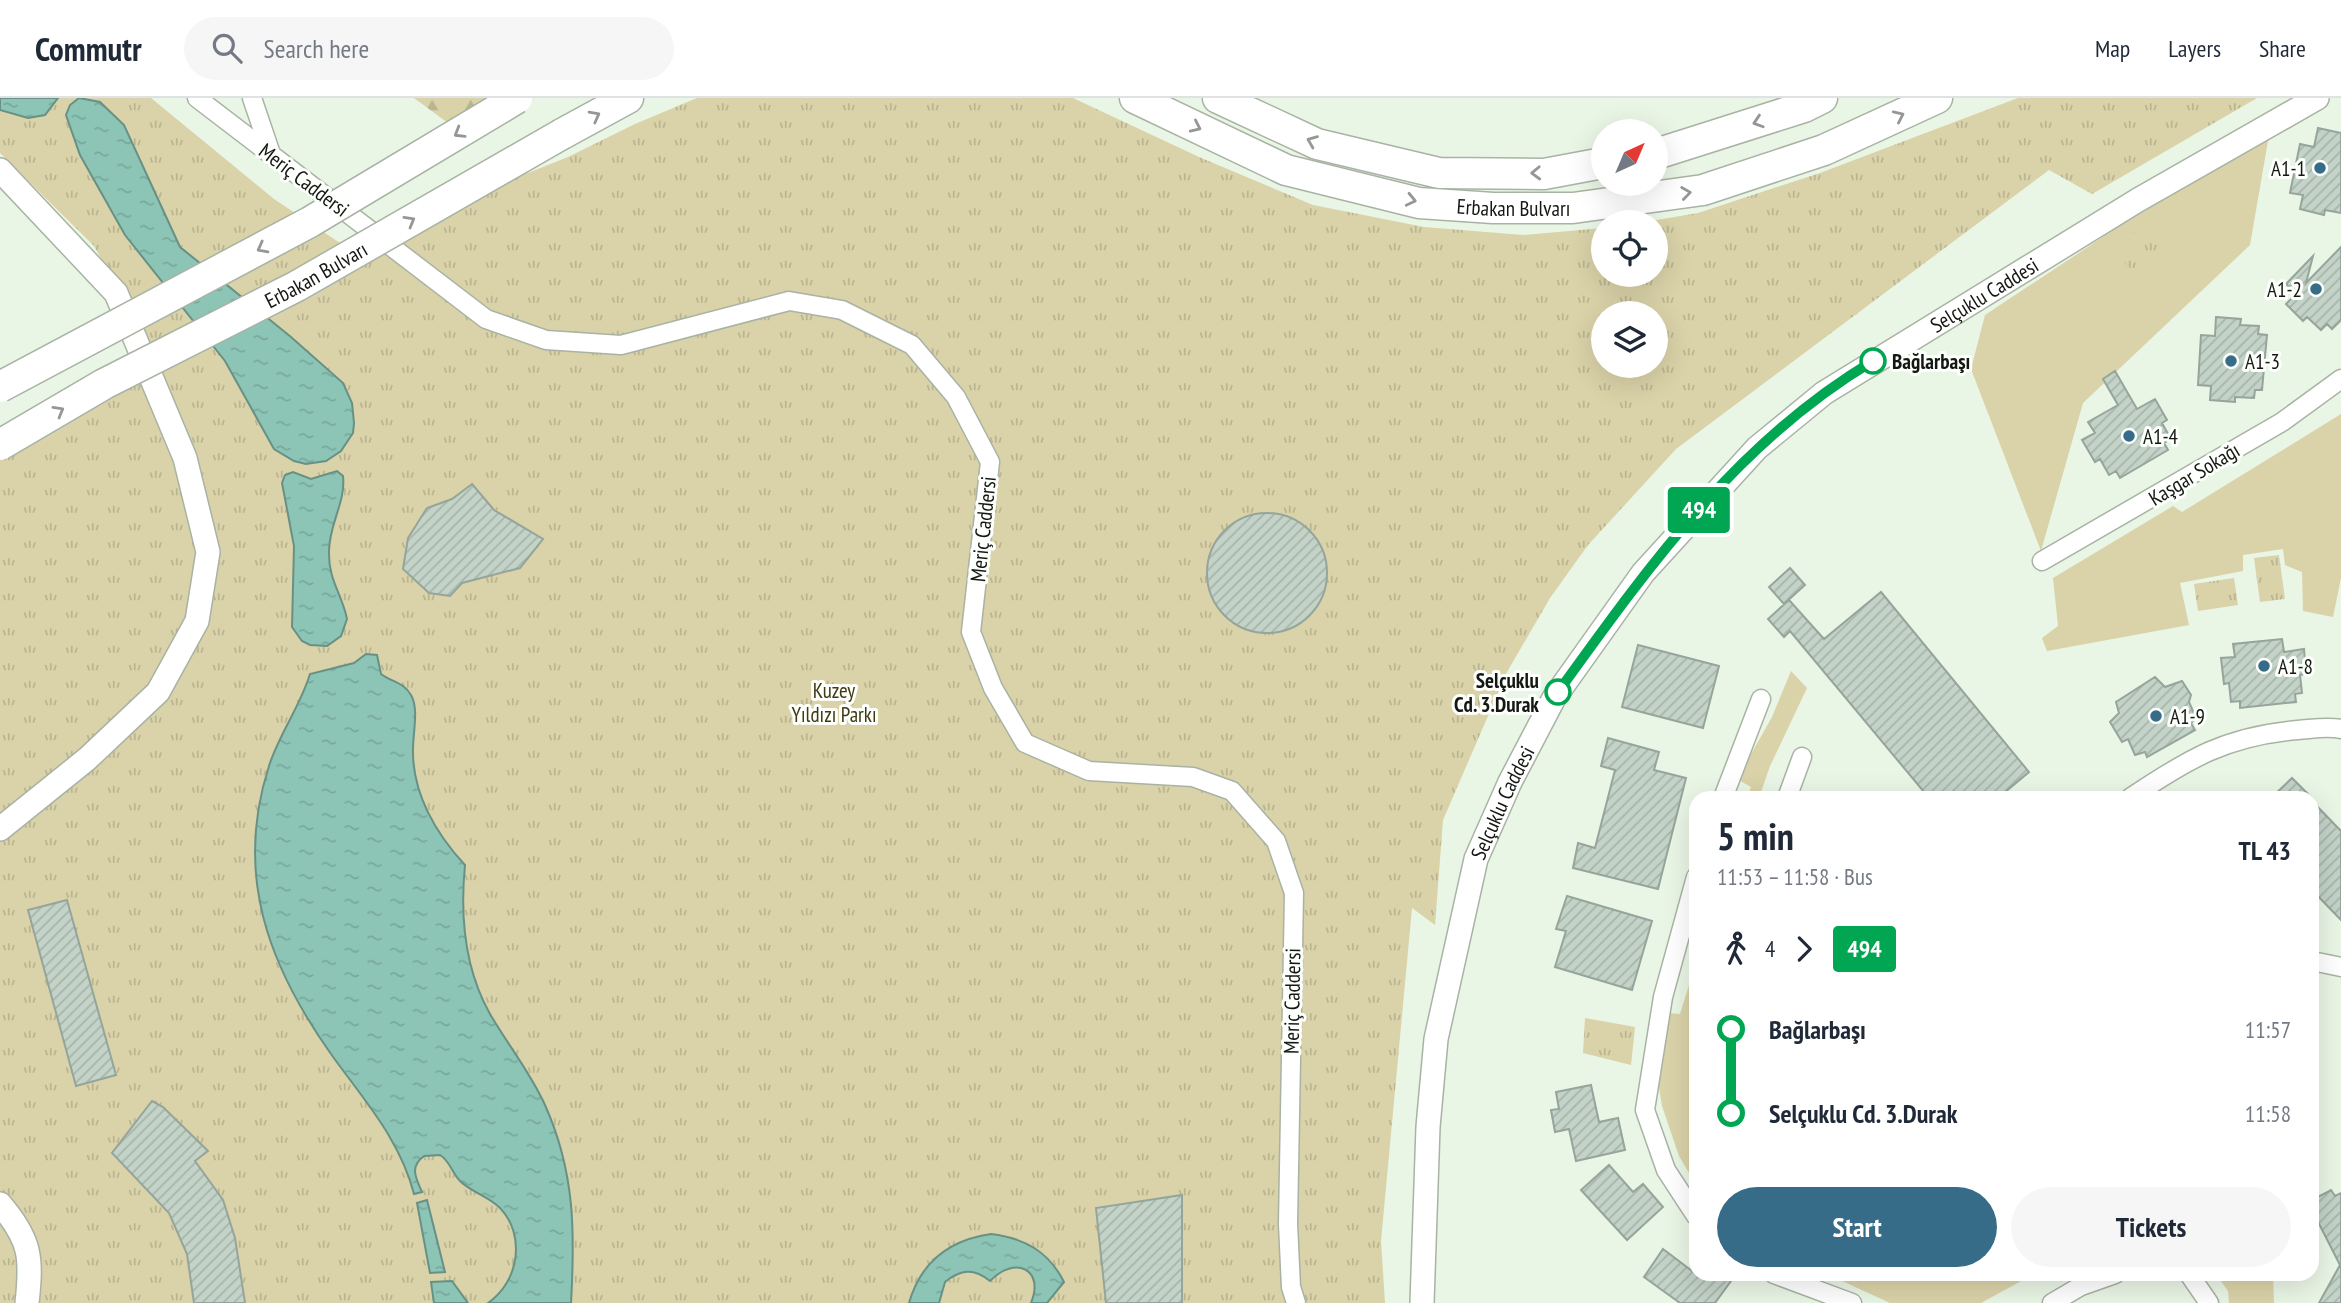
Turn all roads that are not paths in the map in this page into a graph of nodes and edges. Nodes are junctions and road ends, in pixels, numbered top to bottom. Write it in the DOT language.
graph roads {
  1 [pos="197,98"];
  2 [pos="251,98"];
  3 [pos="517,98"];
  4 [pos="628,98"];
  5 [pos="1135,98"];
  6 [pos="1219,98"];
  7 [pos="1822,98"];
  8 [pos="1937,98"];
  9 [pos="2317,98"];
  10 [pos="1668,150"];
  11 [pos="271,154"];
  12 [pos="1591,165"];
  13 [pos="0,170"];
  14 [pos="2341,379"];
  15 [pos="0,387"];
  16 [pos="0,445"];
  17 [pos="2042,561"];
  18 [pos="1761,699"];
  19 [pos="2341,729"];
  20 [pos="1802,757"];
  21 [pos="1726,791"];
  22 [pos="1790,791"];
  23 [pos="2140,791"];
  24 [pos="0,830"];
  25 [pos="1689,902"];
  26 [pos="2319,962"];
  27 [pos="2341,967"];
  28 [pos="0,1204"];
  29 [pos="1689,1205"];
  30 [pos="1793,1281"];
  31 [pos="2095,1281"];
  32 [pos="2194,1281"];
  33 [pos="27,1303"];
  34 [pos="1296,1303"];
  35 [pos="1422,1303"];
  36 [pos="1852,1303"];
  37 [pos="2052,1303"];
  38 [pos="2209,1303"];
  1 -- 11 [label="street, Meriç Caddersi"];
  2 -- 11 [label="street"];
  3 -- 15 [label="highway, one-way, bridge"];
  16 -- 4 [label="highway, Erbakan Bulvarı, one-way, bridge"];
  5 -- 8 [label="highway, Erbakan Bulvarı, one-way"];
  12 -- 6 [label="highway, Erbakan Bulvarı, one-way"];
  7 -- 10 [label="highway, one-way"];
  9 -- 35 [label="street, Selçuklu Caddesi"];
  11 -- 34 [label="street, Meriç Caddersi"];
  13 -- 24 [label="street"];
  14 -- 17 [label="street, Kaşgar Sokağı"];
  18 -- 21 [label="street"];
  19 -- 23 [label="street"];
  20 -- 22 [label="street"];
  25 -- 29 [label="street"];
  26 -- 27 [label="street"];
  28 -- 33 [label="street"];
  30 -- 36 [label="street"];
  31 -- 37 [label="street"];
  32 -- 38 [label="street"];
}
